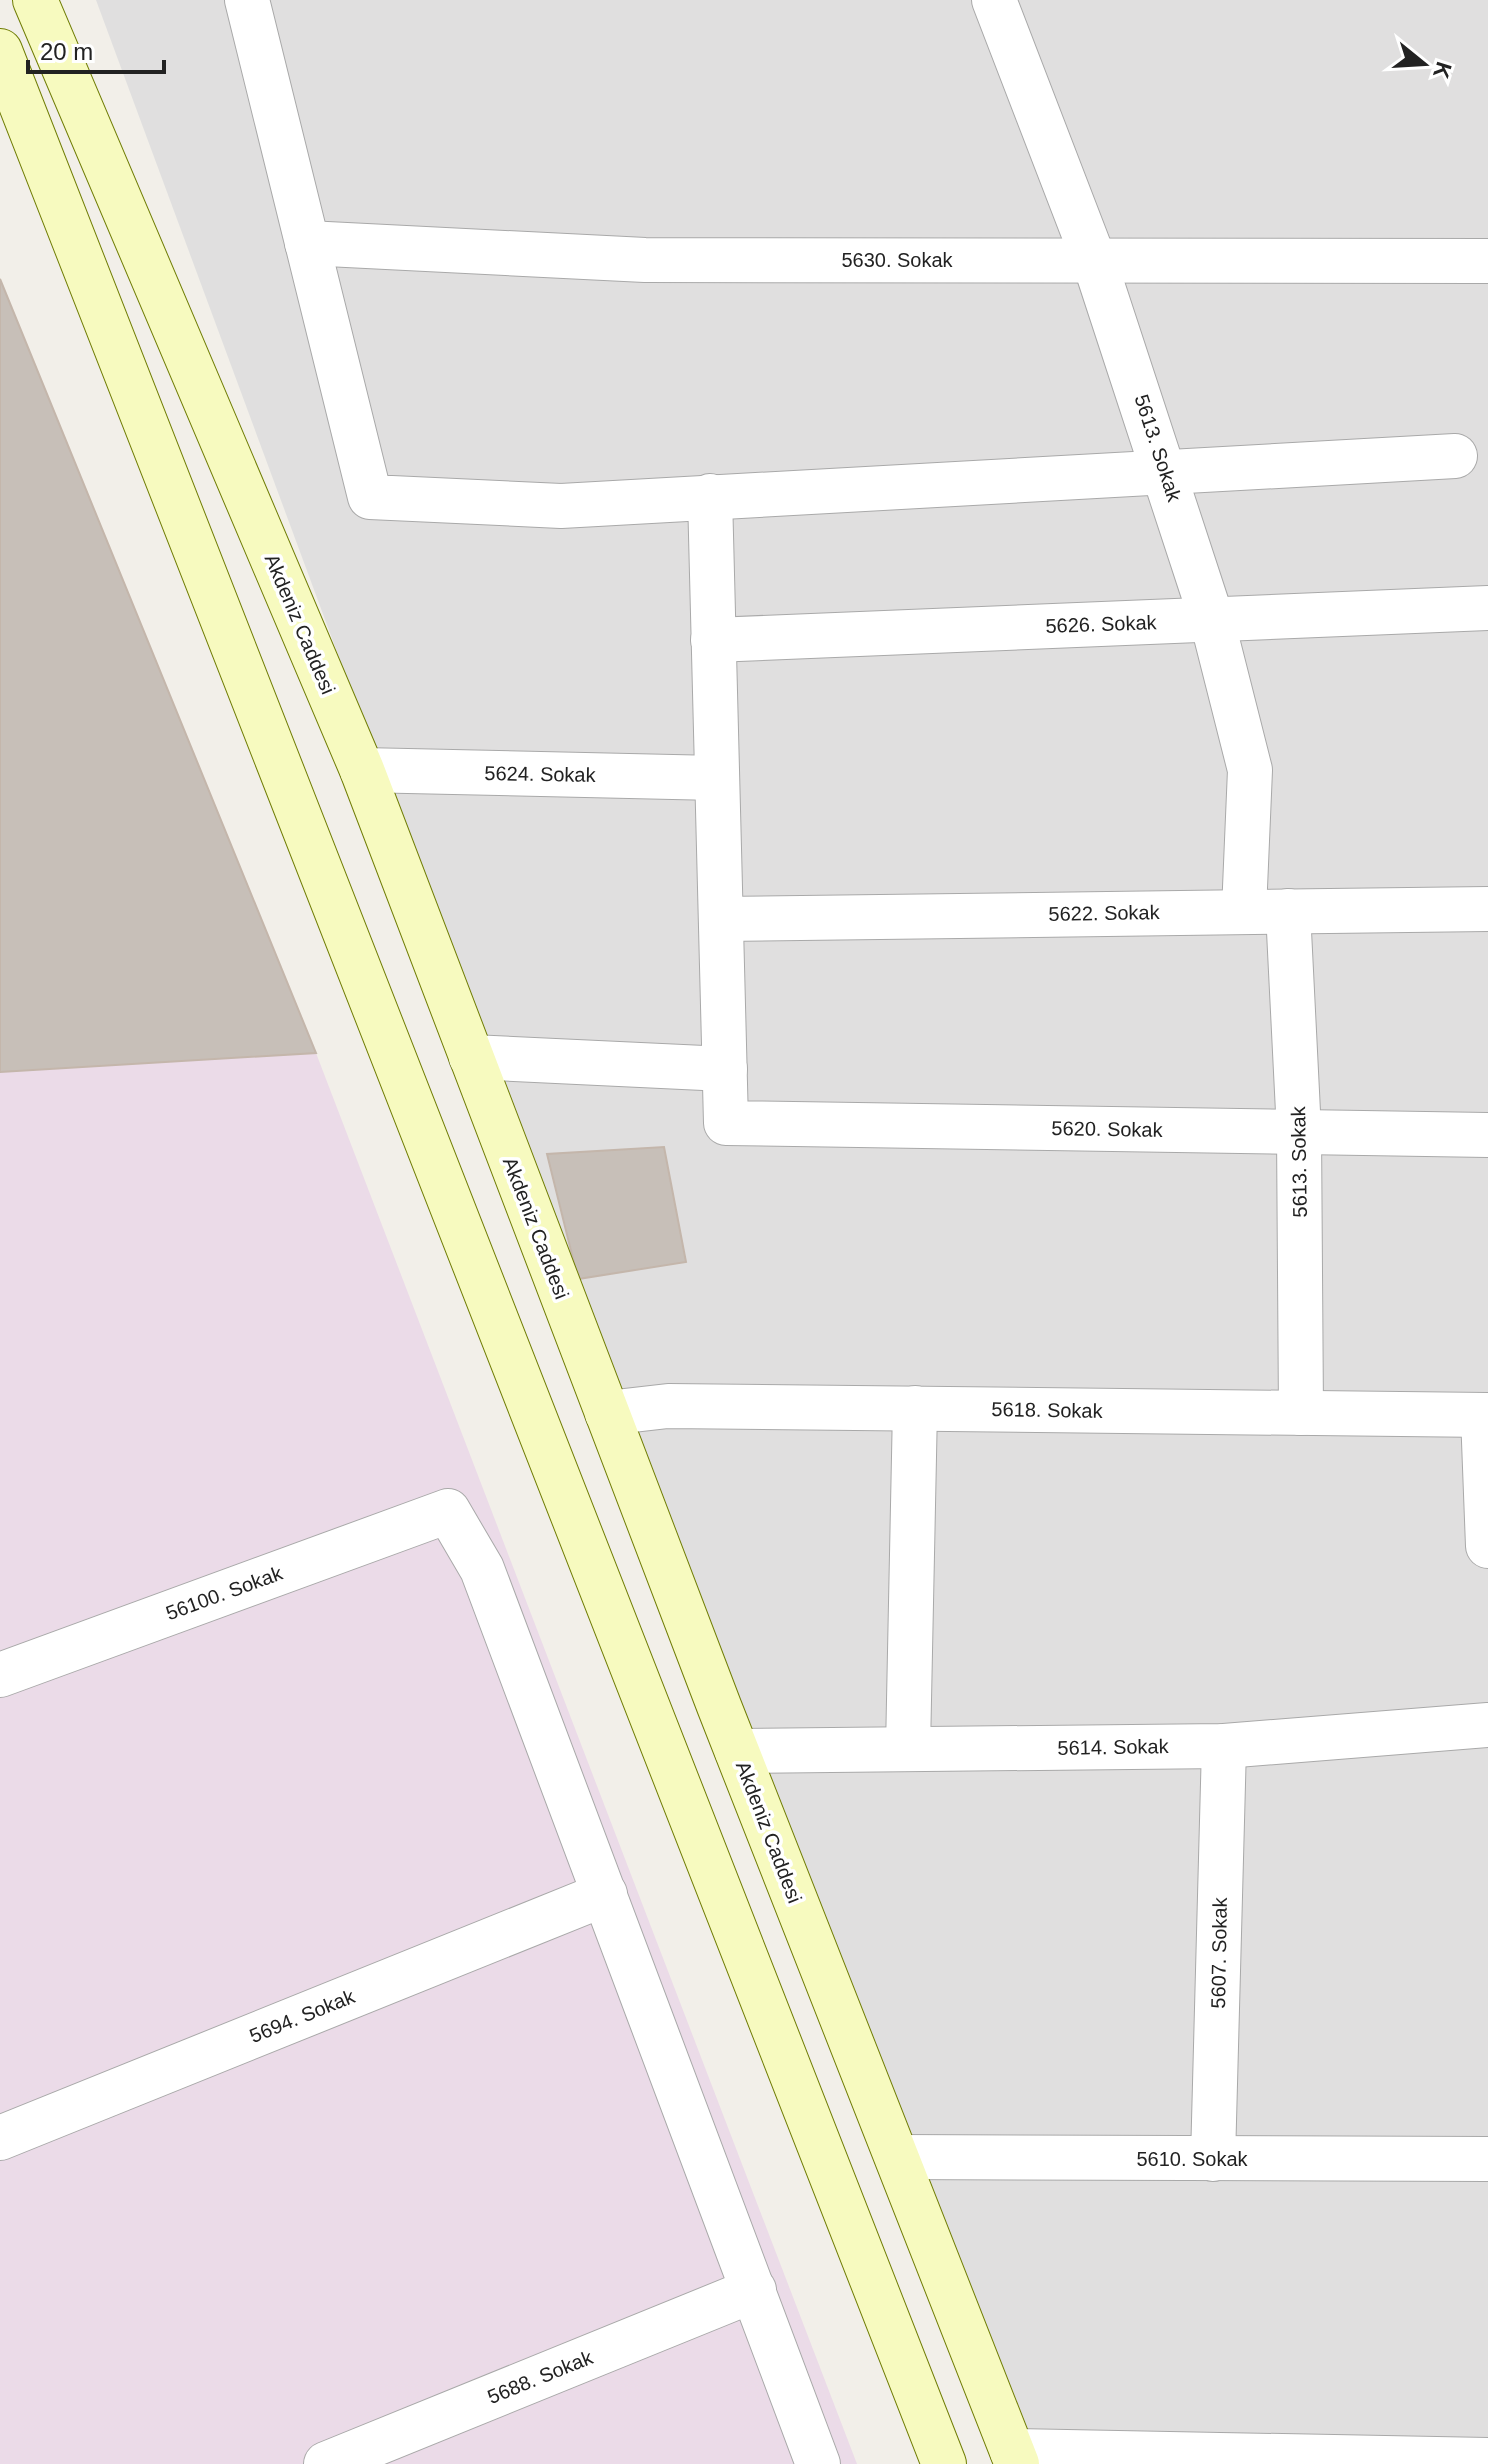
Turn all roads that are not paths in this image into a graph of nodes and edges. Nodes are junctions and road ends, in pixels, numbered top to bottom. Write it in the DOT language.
graph roads {
  1 [pos="35,0"];
  2 [pos="247,0"];
  3 [pos="994,0"];
  4 [pos="0,51"];
  5 [pos="307,243"];
  6 [pos="1094,260"];
  7 [pos="1488,261"];
  8 [pos="1455,456"];
  9 [pos="1166,472"];
  10 [pos="710,496"];
  11 [pos="1488,608"];
  12 [pos="1212,620"];
  13 [pos="713,640"];
  14 [pos="362,770"];
  15 [pos="717,778"];
  16 [pos="1488,909"];
  17 [pos="1244,911"];
  18 [pos="1288,911"];
  19 [pos="721,919"];
  20 [pos="471,1057"];
  21 [pos="725,1069"];
  22 [pos="1299,1132"];
  23 [pos="1488,1135"];
  24 [pos="915,1408"];
  25 [pos="607,1413"];
  26 [pos="1301,1413"];
  27 [pos="1485,1415"];
  28 [pos="1488,1546"];
  29 [pos="0,1675"];
  30 [pos="1488,1725"];
  31 [pos="1224,1746"];
  32 [pos="908,1749"];
  33 [pos="737,1751"];
  34 [pos="605,1894"];
  35 [pos="0,2138"];
  36 [pos="897,2157"];
  37 [pos="1213,2159"];
  38 [pos="1488,2159"];
  39 [pos="754,2290"];
  40 [pos="1015,2458"];
  41 [pos="1488,2460"];
  42 [pos="326,2464"];
  43 [pos="818,2464"];
  44 [pos="944,2464"];
  1 -- 14 [label="main road, Akdeniz Caddesi"];
  2 -- 5 [label="street"];
  3 -- 6 [label="street, 5613. Sokak"];
  4 -- 44 [label="main road"];
  5 -- 6 [label="street, 5630. Sokak"];
  5 -- 10 [label="street"];
  6 -- 7 [label="street, 5630. Sokak"];
  6 -- 9 [label="street, 5613. Sokak"];
  8 -- 9 [label="street"];
  9 -- 10 [label="street"];
  9 -- 12 [label="street, 5613. Sokak"];
  10 -- 13 [label="street"];
  11 -- 12 [label="street, 5626. Sokak"];
  12 -- 13 [label="street, 5626. Sokak"];
  12 -- 17 [label="street, 5613. Sokak"];
  13 -- 15 [label="street"];
  14 -- 15 [label="street, 5624. Sokak"];
  14 -- 20 [label="main road, Akdeniz Caddesi"];
  15 -- 19 [label="street"];
  16 -- 18 [label="street, 5622. Sokak"];
  17 -- 18 [label="street, 5622. Sokak"];
  17 -- 19 [label="street, 5622. Sokak"];
  18 -- 22 [label="street, 5613. Sokak"];
  19 -- 21 [label="street"];
  20 -- 21 [label="street"];
  20 -- 25 [label="main road, Akdeniz Caddesi"];
  21 -- 22 [label="street, 5620. Sokak"];
  22 -- 23 [label="street, 5620. Sokak"];
  22 -- 26 [label="street, 5613. Sokak"];
  24 -- 25 [label="street, 5618. Sokak"];
  24 -- 26 [label="street, 5618. Sokak"];
  24 -- 32 [label="street"];
  25 -- 33 [label="main road, Akdeniz Caddesi"];
  26 -- 27 [label="street, 5618. Sokak"];
  27 -- 28 [label="street"];
  29 -- 34 [label="street, 56100. Sokak"];
  30 -- 31 [label="street, 5614. Sokak"];
  31 -- 32 [label="street, 5614. Sokak"];
  31 -- 37 [label="street, 5607. Sokak"];
  32 -- 33 [label="street, 5614. Sokak"];
  33 -- 36 [label="main road, Akdeniz Caddesi"];
  34 -- 35 [label="street, 5694. Sokak"];
  34 -- 39 [label="street"];
  36 -- 37 [label="street, 5610. Sokak"];
  36 -- 40 [label="main road, Akdeniz Caddesi"];
  37 -- 38 [label="street, 5610. Sokak"];
  39 -- 42 [label="street, 5688. Sokak"];
  39 -- 43 [label="street"];
  40 -- 41 [label="street"];
}
